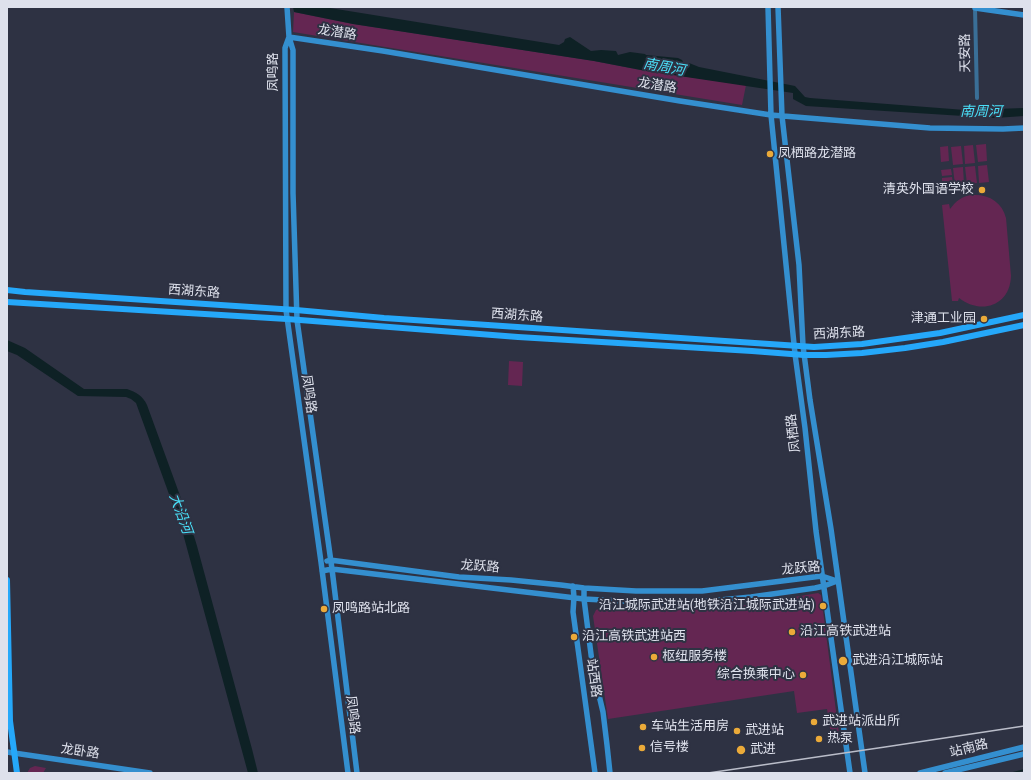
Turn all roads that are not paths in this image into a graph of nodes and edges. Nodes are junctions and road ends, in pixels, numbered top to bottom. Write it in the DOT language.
graph roads {
  1 [pos="287,7"];
  2 [pos="768,7"];
  3 [pos="778,7"];
  4 [pos="975,8"];
  5 [pos="1024,15"];
  6 [pos="289,37"];
  7 [pos="977,98"];
  8 [pos="771,115"];
  9 [pos="782,116"];
  10 [pos="1024,128"];
  11 [pos="7,290"];
  12 [pos="7,302"];
  13 [pos="286,310"];
  14 [pos="296,310"];
  15 [pos="1024,315"];
  16 [pos="286,319"];
  17 [pos="297,320"];
  18 [pos="1024,325"];
  19 [pos="794,345"];
  20 [pos="804,346"];
  21 [pos="795,354"];
  22 [pos="804,355"];
  23 [pos="330,560"];
  24 [pos="321,562"];
  25 [pos="332,570"];
  26 [pos="322,571"];
  27 [pos="822,576"];
  28 [pos="7,580"];
  29 [pos="838,580"];
  30 [pos="572,586"];
  31 [pos="824,586"];
  32 [pos="584,588"];
  33 [pos="574,598"];
  34 [pos="584,599"];
  35 [pos="1024,747"];
  36 [pos="7,752"];
  37 [pos="14,753"];
  38 [pos="1024,754"];
  39 [pos="17,773"];
  40 [pos="150,773"];
  41 [pos="348,773"];
  42 [pos="357,773"];
  43 [pos="595,773"];
  44 [pos="610,773"];
  45 [pos="850,773"];
  46 [pos="865,773"];
  47 [pos="920,773"];
  48 [pos="945,773"];
  1 -- 6 [label="street"];
  2 -- 8 [label="street, 凤栖路"];
  3 -- 9 [label="street, 凤栖路"];
  4 -- 5 [label="street"];
  4 -- 7 [label="street, 天安路"];
  6 -- 8 [label="street, 龙潜路"];
  6 -- 13 [label="street, 凤鸣路"];
  6 -- 14 [label="street, 凤鸣路"];
  8 -- 9 [label="street, 龙潜路"];
  8 -- 19 [label="street, 凤栖路"];
  9 -- 10 [label="street, 龙潜路"];
  9 -- 20 [label="street, 凤栖路"];
  11 -- 13 [label="main road, 西湖东路"];
  12 -- 16 [label="main road, 西湖东路"];
  13 -- 14 [label="main road, 西湖东路"];
  13 -- 16 [label="street, 凤鸣路"];
  14 -- 17 [label="street, 凤鸣路"];
  14 -- 19 [label="main road, 西湖东路"];
  15 -- 20 [label="main road, 西湖东路"];
  16 -- 17 [label="main road, 西湖东路"];
  16 -- 24 [label="street, 凤鸣路"];
  17 -- 21 [label="main road, 西湖东路"];
  17 -- 23 [label="street, 凤鸣路"];
  18 -- 22 [label="main road, 西湖东路"];
  19 -- 20 [label="main road, 西湖东路"];
  19 -- 21 [label="street, 凤栖路"];
  20 -- 22 [label="street, 凤栖路"];
  21 -- 22 [label="main road, 西湖东路"];
  21 -- 27 [label="street, 凤栖路"];
  22 -- 29 [label="street, 凤栖路"];
  23 -- 24 [label="street, 龙跃路"];
  23 -- 25 [label="street, 凤鸣路"];
  23 -- 30 [label="street, 龙跃路"];
  24 -- 26 [label="street, 凤鸣路"];
  25 -- 26 [label="street, 龙跃路"];
  25 -- 33 [label="street, 龙跃路"];
  25 -- 42 [label="street, 凤鸣路"];
  26 -- 41 [label="street, 凤鸣路"];
  27 -- 29 [label="street, 龙跃路"];
  27 -- 31 [label="street, 凤栖路"];
  27 -- 32 [label="street, 龙跃路"];
  28 -- 37 [label="main road"];
  29 -- 31 [label="street, 龙跃路"];
  29 -- 46 [label="street, 凤栖路"];
  30 -- 32 [label="street, 龙跃路"];
  30 -- 33 [label="street, 站西路"];
  31 -- 34 [label="street, 龙跃路"];
  31 -- 45 [label="street, 凤栖路"];
  32 -- 34 [label="street, 站西路"];
  33 -- 34 [label="street, 龙跃路"];
  33 -- 43 [label="street, 站西路"];
  34 -- 44 [label="street, 站西路"];
  35 -- 47 [label="street, 站南路"];
  36 -- 37 [label="street, 龙卧路"];
  37 -- 39 [label="main road"];
  37 -- 40 [label="street, 龙卧路"];
  38 -- 48 [label="street, 站南路"];
}
